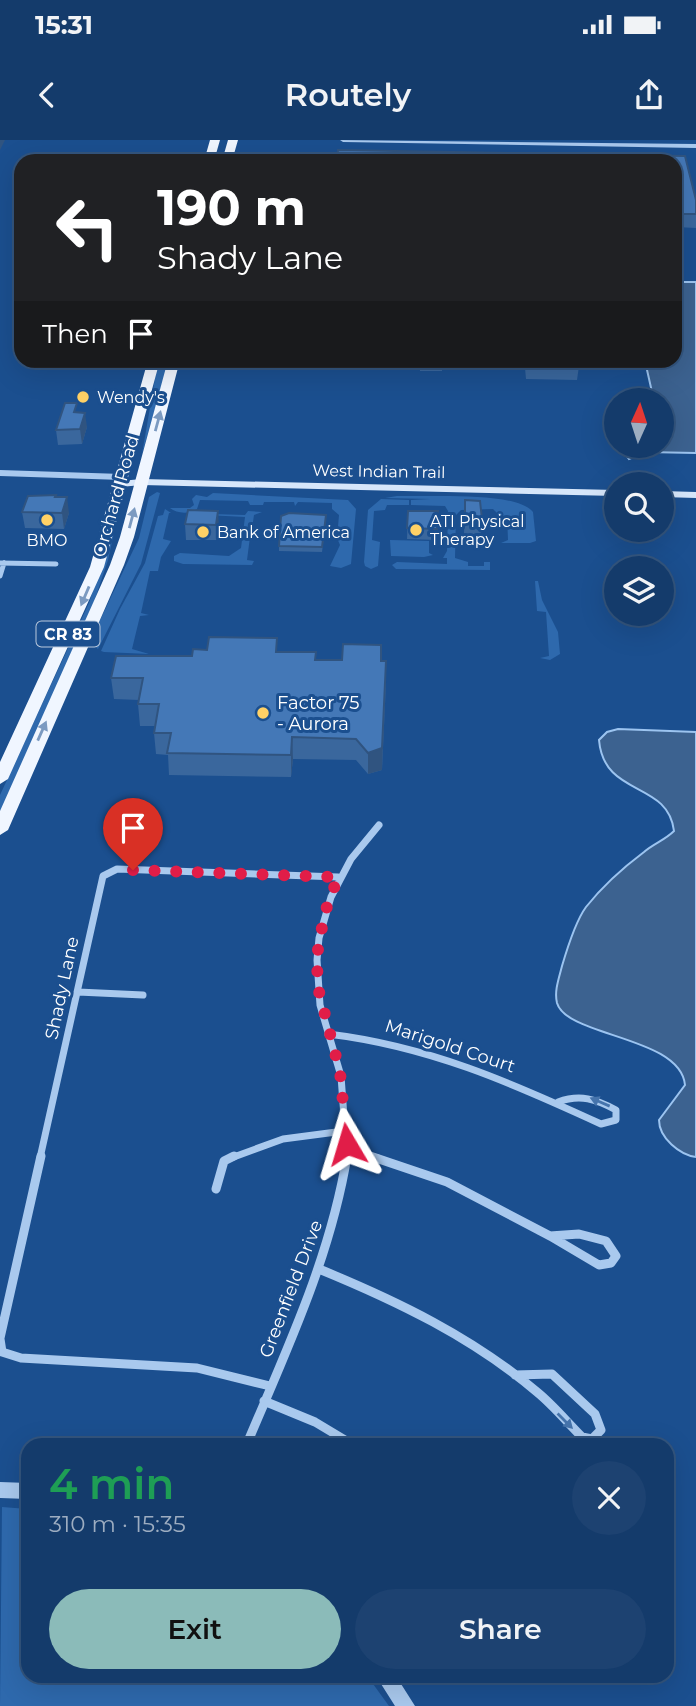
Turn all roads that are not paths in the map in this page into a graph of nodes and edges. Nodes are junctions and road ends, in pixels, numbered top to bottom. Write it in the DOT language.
graph roads {
  1 [pos="343,140"];
  2 [pos="592,140"];
  3 [pos="486,141"];
  4 [pos="696,144"];
  5 [pos="152,368"];
  6 [pos="172,368"];
  7 [pos="1,479"];
  8 [pos="121,480"];
  9 [pos="142,482"];
  10 [pos="604,493"];
  11 [pos="674,494"];
  12 [pos="696,495"];
  13 [pos="2,563"];
  14 [pos="56,564"];
  15 [pos="0,576"];
  16 [pos="0,779"];
  17 [pos="379,825"];
  18 [pos="0,830"];
  19 [pos="338,877"];
  20 [pos="78,992"];
  21 [pos="143,995"];
  22 [pos="328,1034"];
  23 [pos="558,1102"];
  24 [pos="344,1131"];
  25 [pos="348,1151"];
  26 [pos="216,1189"];
  27 [pos="550,1236"];
  28 [pos="319,1269"];
  29 [pos="0,1338"];
  30 [pos="516,1375"];
  31 [pos="270,1386"];
  32 [pos="264,1401"];
  33 [pos="249,1438"];
  34 [pos="342,1438"];
  35 [pos="587,1438"];
  36 [pos="593,1438"];
  37 [pos="0,1490"];
  38 [pos="21,1491"];
  39 [pos="390,1683"];
  40 [pos="406,1706"];
  1 -- 3 [label="street"];
  2 -- 4 [label="street"];
  3 -- 4 [label="street"];
  5 -- 8 [label="main road, Orchard Road / CR 83"];
  9 -- 6 [label="main road, Orchard Road / CR 83, one-way"];
  7 -- 8 [label="street, West Indian Trail"];
  8 -- 9 [label="main road, West Indian Trail"];
  8 -- 16 [label="main road, Orchard Road / CR 83, one-way"];
  9 -- 10 [label="main road, West Indian Trail"];
  18 -- 9 [label="main road, Orchard Road / CR 83, one-way"];
  11 -- 12 [label="main road"];
  13 -- 14 [label="street"];
  13 -- 15 [label="street"];
  17 -- 19 [label="street, Greenfield Drive"];
  19 -- 20 [label="street, Shady Lane"];
  19 -- 22 [label="street, Greenfield Drive"];
  20 -- 21 [label="street"];
  20 -- 29 [label="street, Shady Lane"];
  22 -- 23 [label="street, Marigold Court"];
  22 -- 24 [label="street, Greenfield Drive"];
  23 -- 23 [label="street, Marigold Court, one-way"];
  24 -- 25 [label="street, Greenfield Drive"];
  24 -- 26 [label="street"];
  25 -- 27 [label="street"];
  25 -- 28 [label="street, Greenfield Drive"];
  27 -- 27 [label="street"];
  28 -- 30 [label="street"];
  28 -- 31 [label="street, Greenfield Drive"];
  29 -- 31 [label="street, Shady Lane"];
  30 -- 35 [label="street, one-way"];
  36 -- 30 [label="street, one-way"];
  31 -- 32 [label="street, Greenfield Drive"];
  32 -- 33 [label="street, Greenfield Drive"];
  32 -- 34 [label="street"];
  37 -- 38 [label="street"];
  39 -- 40 [label="street"];
}
